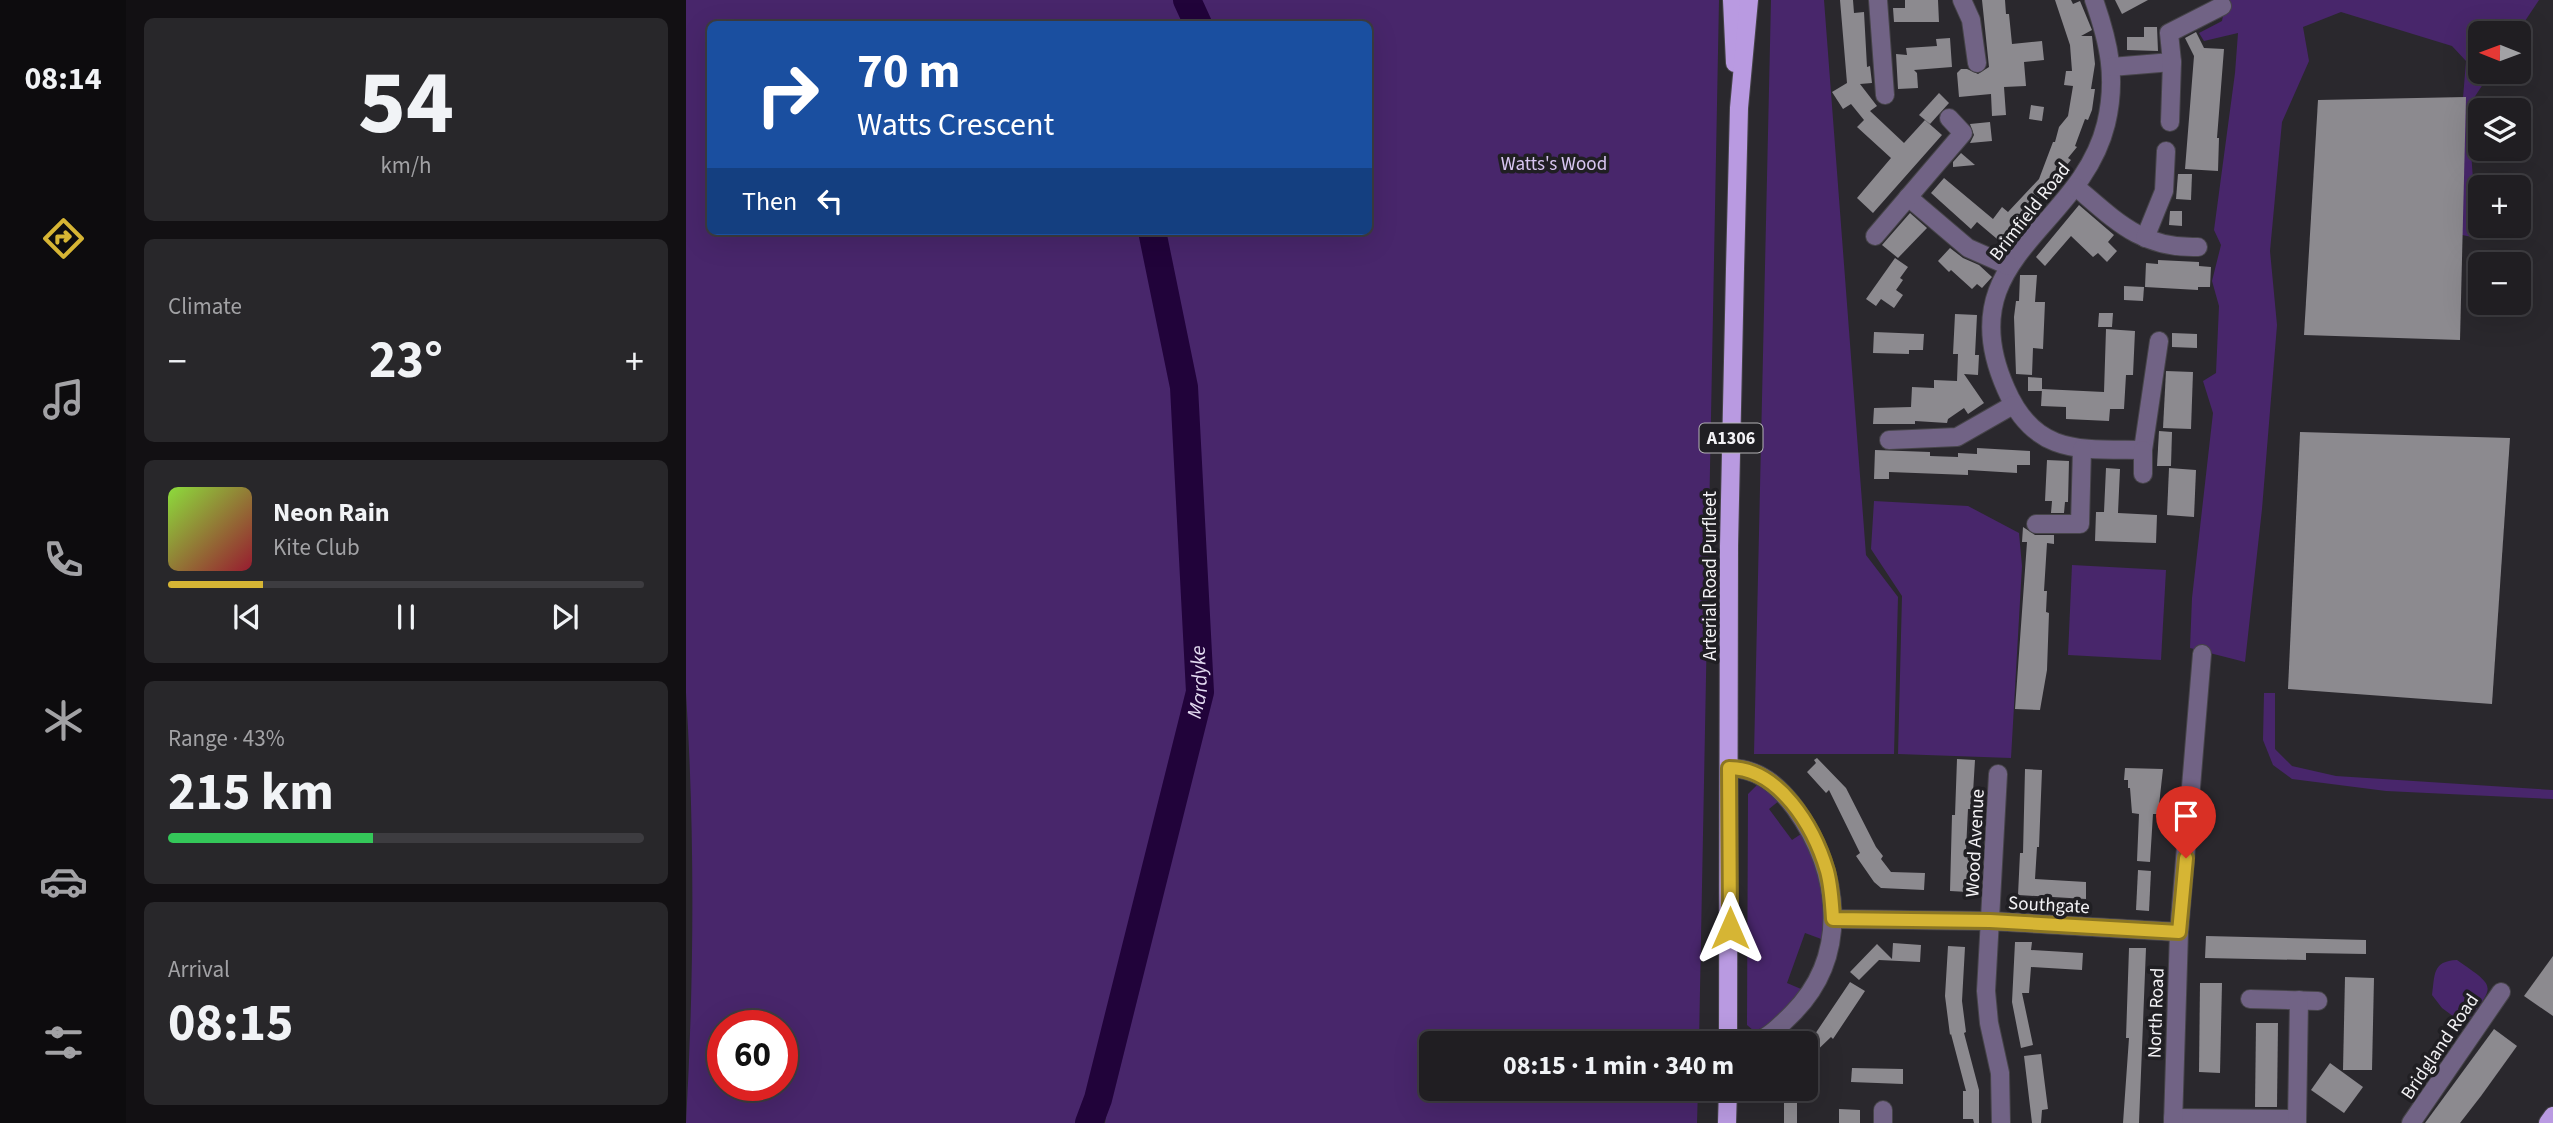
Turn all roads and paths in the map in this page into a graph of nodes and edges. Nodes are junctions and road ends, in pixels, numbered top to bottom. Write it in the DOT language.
graph roads {
  1 [pos="1733,0"];
  2 [pos="1749,0"];
  3 [pos="1878,0"];
  4 [pos="1962,0"];
  5 [pos="2094,0"];
  6 [pos="2222,6"];
  7 [pos="2172,62"];
  8 [pos="1977,63"];
  9 [pos="2111,67"];
  10 [pos="1885,95"];
  11 [pos="1739,108"];
  12 [pos="1950,118"];
  13 [pos="2170,122"];
  14 [pos="2166,151"];
  15 [pos="2076,187"];
  16 [pos="1908,197"];
  17 [pos="1875,236"];
  18 [pos="2145,238"];
  19 [pos="2198,247"];
  20 [pos="2009,266"];
  21 [pos="2159,341"];
  22 [pos="2013,405"];
  23 [pos="1889,440"];
  24 [pos="2082,449"];
  25 [pos="2143,450"];
  26 [pos="2143,474"];
  27 [pos="2036,524"];
  28 [pos="2202,654"];
  29 [pos="1729,768"];
  30 [pos="1998,774"];
  31 [pos="1833,919"];
  32 [pos="1990,921"];
  33 [pos="2179,932"];
  34 [pos="2501,992"];
  35 [pos="2249,999"];
  36 [pos="2299,1000"];
  37 [pos="2318,1001"];
  38 [pos="1728,1031"];
  39 [pos="1772,1031"];
  40 [pos="1728,1101"];
  41 [pos="2553,1116"];
  42 [pos="2173,1121"];
  43 [pos="2297,1121"];
  44 [pos="1727,1123"];
  45 [pos="2001,1123"];
  46 [pos="2411,1123"];
  47 [pos="2548,1123"];
  1 -- 11 [label="main road, Arterial Road Purfleet / A1306"];
  2 -- 11 [label="main road, Arterial Road Purfleet / A1306"];
  3 -- 10 [label="street"];
  4 -- 8 [label="street"];
  5 -- 9 [label="street, Brimfield Road"];
  6 -- 7 [label="street"];
  7 -- 9 [label="street"];
  7 -- 13 [label="street"];
  9 -- 15 [label="street, Brimfield Road"];
  11 -- 29 [label="main road, Arterial Road Purfleet / A1306"];
  12 -- 16 [label="street"];
  14 -- 18 [label="street"];
  15 -- 18 [label="street"];
  15 -- 20 [label="street, Brimfield Road"];
  16 -- 17 [label="street"];
  16 -- 20 [label="street"];
  18 -- 19 [label="street"];
  20 -- 22 [label="street, Brimfield Road"];
  21 -- 25 [label="street"];
  22 -- 23 [label="street"];
  22 -- 24 [label="street, Brimfield Road"];
  24 -- 25 [label="street, Brimfield Road"];
  24 -- 27 [label="street"];
  25 -- 26 [label="street"];
  28 -- 33 [label="street, North Road"];
  29 -- 31 [label="street"];
  29 -- 38 [label="main road, Arterial Road Purfleet / A1306"];
  30 -- 32 [label="street, Wood Avenue"];
  31 -- 32 [label="street, Southgate"];
  31 -- 39 [label="street"];
  32 -- 33 [label="street, Southgate"];
  32 -- 45 [label="street, Wood Avenue"];
  33 -- 42 [label="street, North Road"];
  34 -- 46 [label="street, Bridgland Road"];
  35 -- 36 [label="street"];
  36 -- 37 [label="street"];
  36 -- 43 [label="street"];
  40 -- 44 [label="main road"];
  41 -- 47 [label="main road"];
  42 -- 43 [label="street"];
}
